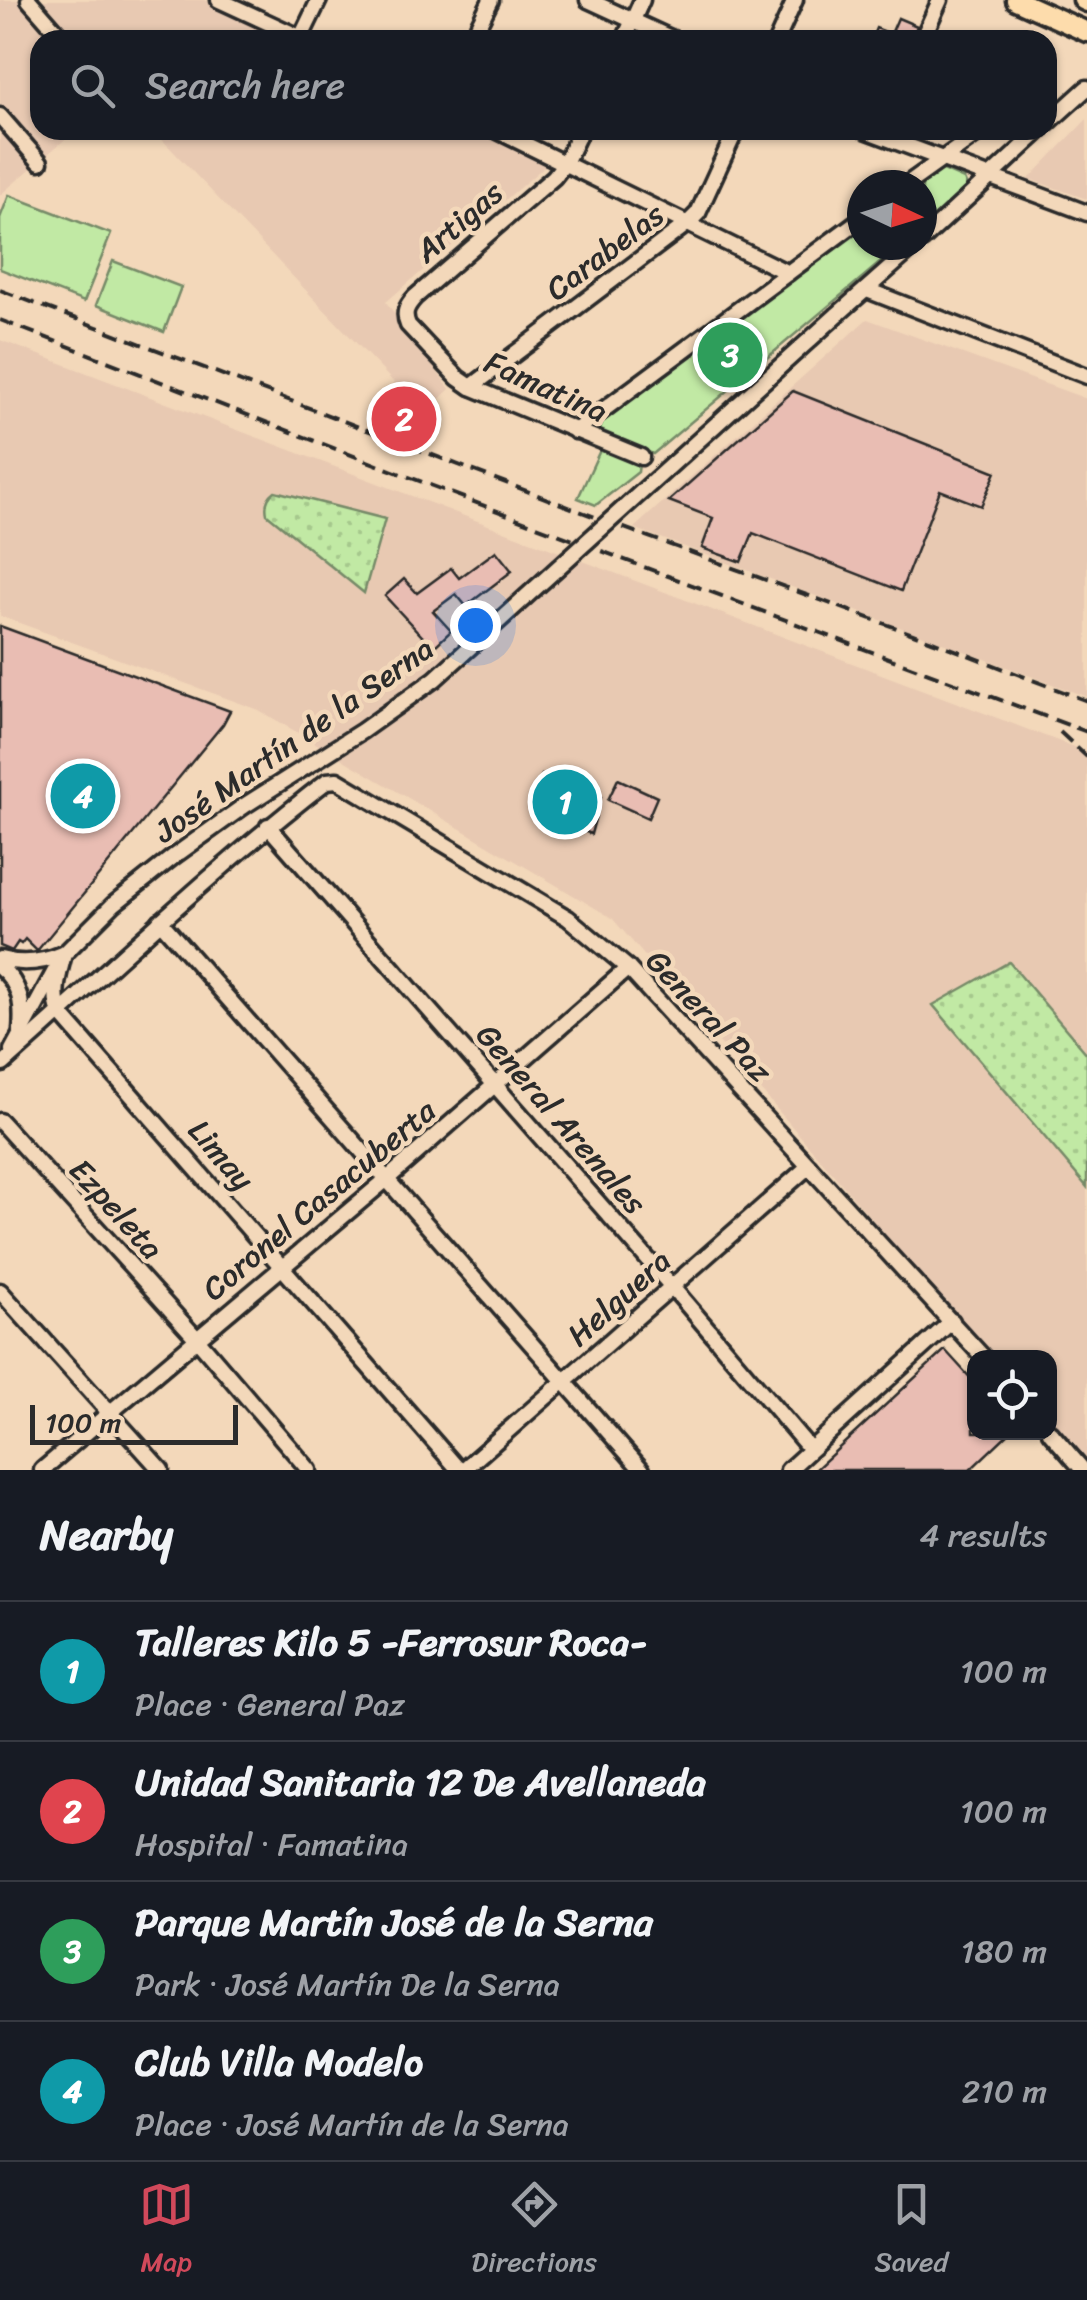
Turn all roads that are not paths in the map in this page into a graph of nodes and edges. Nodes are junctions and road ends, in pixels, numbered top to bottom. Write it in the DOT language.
graph roads {
  1 [pos="28,0"];
  2 [pos="219,0"];
  3 [pos="319,0"];
  4 [pos="491,0"];
  5 [pos="588,0"];
  6 [pos="642,0"];
  7 [pos="795,0"];
  8 [pos="940,0"];
  9 [pos="1016,0"];
  10 [pos="633,20"];
  11 [pos="55,30"];
  12 [pos="284,30"];
  13 [pos="307,30"];
  14 [pos="477,30"];
  15 [pos="628,30"];
  16 [pos="654,30"];
  17 [pos="781,30"];
  18 [pos="926,30"];
  19 [pos="1087,32"];
  20 [pos="1087,88"];
  21 [pos="1057,115"];
  22 [pos="0,116"];
  23 [pos="517,140"];
  24 [pos="576,140"];
  25 [pos="731,140"];
  26 [pos="896,140"];
  27 [pos="970,140"];
  28 [pos="1028,142"];
  29 [pos="942,159"];
  30 [pos="40,162"];
  31 [pos="565,163"];
  32 [pos="927,170"];
  33 [pos="990,178"];
  34 [pos="1087,213"];
  35 [pos="688,223"];
  36 [pos="937,226"];
  37 [pos="847,229"];
  38 [pos="900,260"];
  39 [pos="788,272"];
  40 [pos="867,290"];
  41 [pos="406,307"];
  42 [pos="1087,376"];
  43 [pos="471,388"];
  44 [pos="575,432"];
  45 [pos="641,456"];
  46 [pos="337,780"];
  47 [pos="268,826"];
  48 [pos="160,921"];
  49 [pos="64,954"];
  50 [pos="0,959"];
  51 [pos="0,967"];
  52 [pos="628,968"];
  53 [pos="60,1013"];
  54 [pos="20,1036"];
  55 [pos="1,1066"];
  56 [pos="494,1086"];
  57 [pos="0,1122"];
  58 [pos="809,1166"];
  59 [pos="387,1179"];
  60 [pos="283,1268"];
  61 [pos="672,1287"];
  62 [pos="0,1291"];
  63 [pos="952,1321"];
  64 [pos="196,1340"];
  65 [pos="977,1350"];
  66 [pos="566,1382"];
  67 [pos="111,1412"];
  68 [pos="1057,1440"];
  69 [pos="810,1450"];
  70 [pos="42,1470"];
  71 [pos="161,1470"];
  72 [pos="309,1470"];
  73 [pos="461,1470"];
  74 [pos="642,1470"];
  75 [pos="788,1470"];
  76 [pos="1083,1470"];
  1 -- 11 [label="street"];
  2 -- 12 [label="street"];
  3 -- 13 [label="street"];
  4 -- 14 [label="street"];
  5 -- 10 [label="street"];
  6 -- 10 [label="street"];
  7 -- 17 [label="street"];
  8 -- 18 [label="street"];
  9 -- 19 [label="main road"];
  10 -- 15 [label="street"];
  10 -- 16 [label="street"];
  20 -- 21 [label="street"];
  22 -- 30 [label="street"];
  23 -- 31 [label="street"];
  24 -- 31 [label="street, Artigas"];
  25 -- 35 [label="street, Carabelas"];
  26 -- 29 [label="street"];
  27 -- 29 [label="street"];
  28 -- 33 [label="street"];
  29 -- 32 [label="street"];
  29 -- 33 [label="street"];
  31 -- 35 [label="street"];
  31 -- 41 [label="street, Artigas"];
  33 -- 34 [label="street"];
  33 -- 36 [label="street"];
  35 -- 39 [label="street"];
  35 -- 43 [label="street, Carabelas"];
  37 -- 39 [label="street"];
  38 -- 40 [label="street, José Martín de la Serna"];
  39 -- 44 [label="street"];
  40 -- 42 [label="street"];
  40 -- 49 [label="street, José Martín de la Serna, bridge"];
  41 -- 43 [label="street, Famatina"];
  43 -- 44 [label="street, Famatina"];
  44 -- 45 [label="street, Famatina"];
  46 -- 47 [label="street, José Martín de la Serna"];
  46 -- 52 [label="street, General Paz"];
  47 -- 48 [label="street, José Martín de la Serna"];
  47 -- 56 [label="street, General Arenales"];
  48 -- 53 [label="street, José Martín de la Serna"];
  48 -- 59 [label="street"];
  49 -- 50 [label="street"];
  49 -- 53 [label="street"];
  49 -- 54 [label="street, José Martín de la Serna"];
  51 -- 54 [label="street"];
  52 -- 56 [label="street, Coronel Casacuberta"];
  52 -- 58 [label="street, General Paz"];
  53 -- 55 [label="street, José Martín de la Serna"];
  53 -- 60 [label="street, Limay"];
  54 -- 55 [label="street, José Martín de la Serna"];
  56 -- 59 [label="street, Coronel Casacuberta"];
  56 -- 61 [label="street, General Arenales"];
  57 -- 64 [label="street, Ezpeleta"];
  58 -- 61 [label="street, Helguera"];
  58 -- 63 [label="street, General Paz"];
  59 -- 60 [label="street, Coronel Casacuberta"];
  59 -- 66 [label="street"];
  60 -- 64 [label="street, Coronel Casacuberta"];
  60 -- 73 [label="street, Limay"];
  61 -- 66 [label="street, Helguera"];
  61 -- 69 [label="street, General Arenales"];
  62 -- 67 [label="street"];
  63 -- 65 [label="street, General Paz"];
  63 -- 69 [label="street"];
  64 -- 67 [label="street, Coronel Casacuberta"];
  64 -- 72 [label="street, Ezpeleta"];
  66 -- 73 [label="street, Helguera"];
  66 -- 74 [label="street"];
  67 -- 70 [label="street, Coronel Casacuberta"];
  67 -- 71 [label="street"];
  68 -- 76 [label="street"];
  69 -- 75 [label="street"];
}
